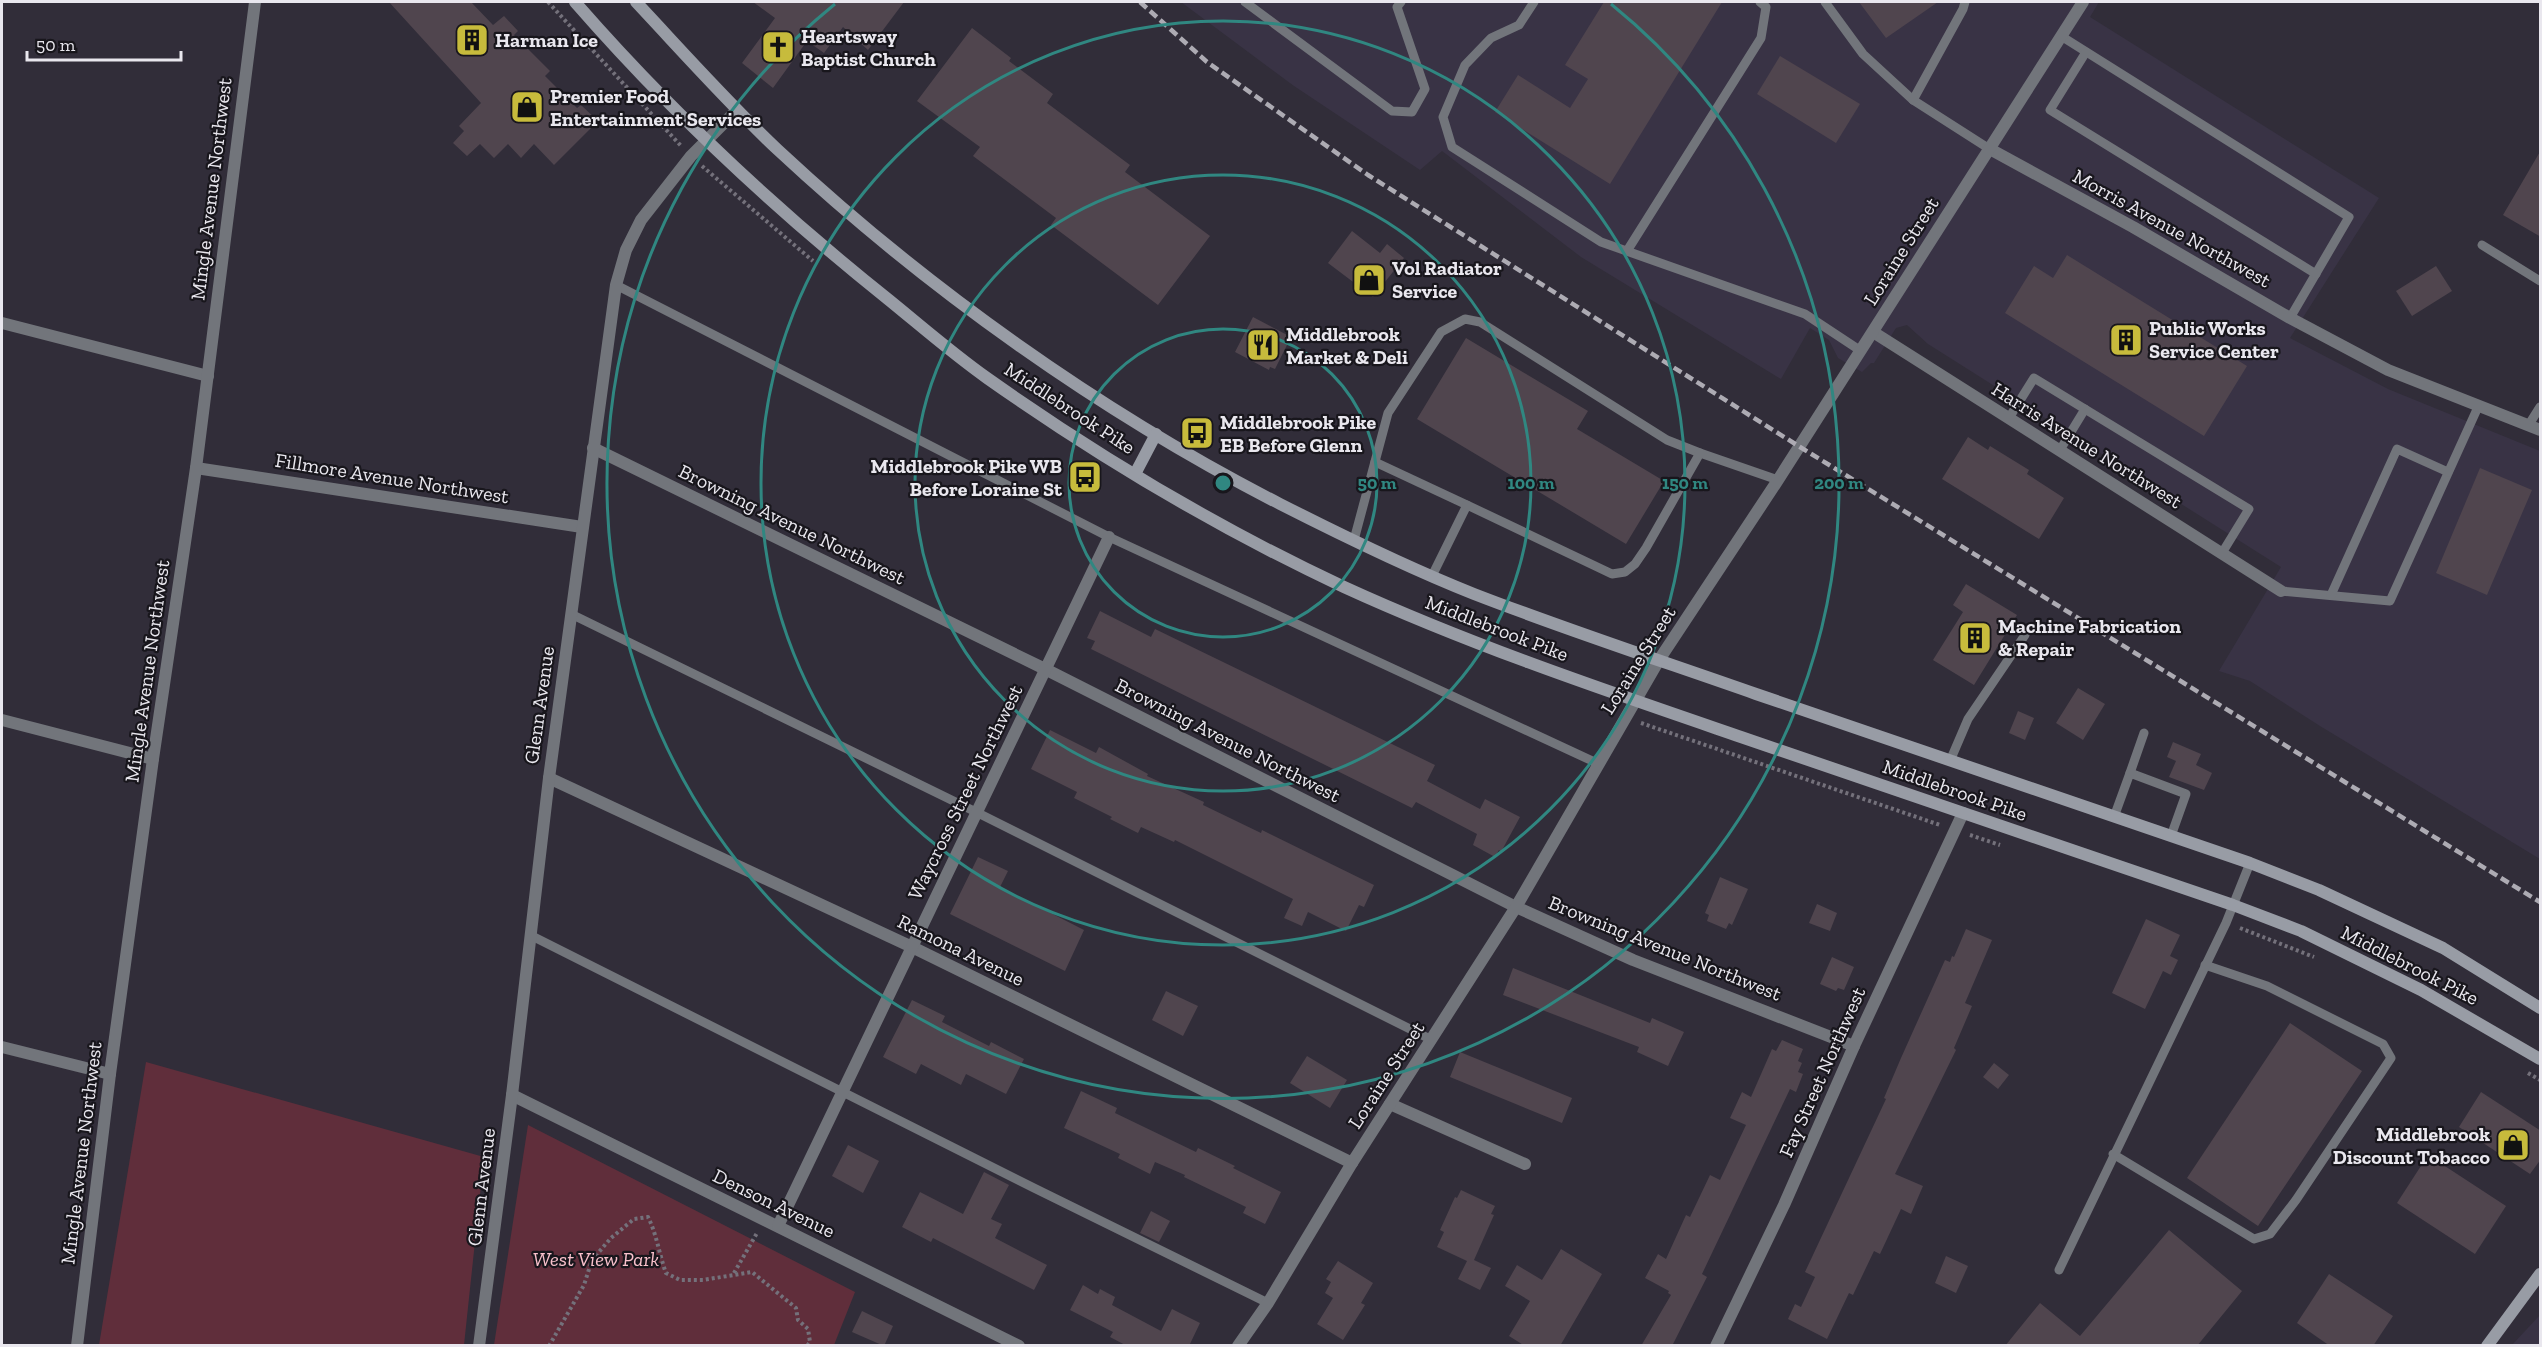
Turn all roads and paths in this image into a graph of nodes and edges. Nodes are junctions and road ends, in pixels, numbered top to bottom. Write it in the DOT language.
graph roads {
  1 [pos="255,2"];
  2 [pos="575,2"];
  3 [pos="636,2"];
  4 [pos="1245,2"];
  5 [pos="1534,2"];
  6 [pos="1760,2"];
  7 [pos="1825,2"];
  8 [pos="1965,2"];
  9 [pos="2083,2"];
  10 [pos="1396,3"];
  11 [pos="2061,36"];
  12 [pos="2086,51"];
  13 [pos="1913,100"];
  14 [pos="737,110"];
  15 [pos="705,141"];
  16 [pos="1988,148"];
  17 [pos="2482,245"];
  18 [pos="1628,251"];
  19 [pos="2316,274"];
  20 [pos="2541,281"];
  21 [pos="616,285"];
  22 [pos="2290,318"];
  23 [pos="2,323"];
  24 [pos="1873,332"];
  25 [pos="1861,351"];
  26 [pos="207,376"];
  27 [pos="2478,407"];
  28 [pos="2541,407"];
  29 [pos="2085,409"];
  30 [pos="2009,418"];
  31 [pos="2528,426"];
  32 [pos="2541,430"];
  33 [pos="1156,434"];
  34 [pos="593,448"];
  35 [pos="2060,450"];
  36 [pos="1700,453"];
  37 [pos="1375,462"];
  38 [pos="196,468"];
  39 [pos="2448,472"];
  40 [pos="1135,474"];
  41 [pos="1779,480"];
  42 [pos="1467,505"];
  43 [pos="582,527"];
  44 [pos="1109,537"];
  45 [pos="1354,540"];
  46 [pos="2222,553"];
  47 [pos="1432,576"];
  48 [pos="2281,591"];
  49 [pos="2331,596"];
  50 [pos="571,614"];
  51 [pos="2025,635"];
  52 [pos="1659,660"];
  53 [pos="1045,669"];
  54 [pos="1636,700"];
  55 [pos="2,720"];
  56 [pos="2144,733"];
  57 [pos="153,759"];
  58 [pos="1950,761"];
  59 [pos="1599,764"];
  60 [pos="2130,774"];
  61 [pos="549,778"];
  62 [pos="976,812"];
  63 [pos="1963,813"];
  64 [pos="2114,817"];
  65 [pos="2170,836"];
  66 [pos="2250,864"];
  67 [pos="2234,905"];
  68 [pos="1516,908"];
  69 [pos="530,935"];
  70 [pos="912,947"];
  71 [pos="2205,965"];
  72 [pos="2541,1008"];
  73 [pos="1432,1040"];
  74 [pos="1854,1046"];
  75 [pos="2,1047"];
  76 [pos="2541,1059"];
  77 [pos="110,1074"];
  78 [pos="843,1092"];
  79 [pos="512,1095"];
  80 [pos="1390,1104"];
  81 [pos="2113,1154"];
  82 [pos="1352,1163"];
  83 [pos="1525,1164"];
  84 [pos="764,1220"];
  85 [pos="777,1226"];
  86 [pos="2060,1269"];
  87 [pos="734,1274"];
  88 [pos="2541,1274"];
  89 [pos="1268,1302"];
  90 [pos="77,1346"];
  91 [pos="480,1346"];
  92 [pos="549,1346"];
  93 [pos="807,1346"];
  94 [pos="1019,1346"];
  95 [pos="1238,1346"];
  96 [pos="1716,1346"];
  97 [pos="2487,1346"];
  1 -- 26 [label="street, Mingle Avenue Northwest"];
  2 -- 15 [label="main road, Middlebrook Pike"];
  3 -- 14 [label="main road, Middlebrook Pike"];
  4 -- 10 [label="lane"];
  5 -- 18 [label="lane"];
  6 -- 18 [label="lane"];
  7 -- 13 [label="lane, Morris Avenue Northwest"];
  8 -- 13 [label="lane"];
  9 -- 11 [label="street, Loraine Street"];
  11 -- 12 [label="lane"];
  11 -- 16 [label="street, Loraine Street"];
  12 -- 19 [label="lane"];
  12 -- 19 [label="lane"];
  13 -- 16 [label="lane, Morris Avenue Northwest"];
  14 -- 15 [label="street, Glenn Avenue"];
  14 -- 33 [label="main road, Middlebrook Pike"];
  15 -- 21 [label="street, Glenn Avenue"];
  15 -- 40 [label="main road, Middlebrook Pike"];
  16 -- 22 [label="street, Morris Avenue Northwest"];
  16 -- 24 [label="street, Loraine Street"];
  17 -- 20 [label="lane"];
  18 -- 25 [label="lane"];
  19 -- 22 [label="lane"];
  21 -- 34 [label="street, Glenn Avenue"];
  21 -- 44 [label="lane"];
  22 -- 27 [label="street, Morris Avenue Northwest"];
  23 -- 26 [label="street"];
  24 -- 25 [label="street, Loraine Street"];
  24 -- 30 [label="street, Harris Avenue Northwest"];
  25 -- 41 [label="street, Loraine Street"];
  26 -- 38 [label="street, Mingle Avenue Northwest"];
  27 -- 31 [label="street, Morris Avenue Northwest"];
  27 -- 39 [label="lane"];
  28 -- 31 [label="lane"];
  29 -- 30 [label="lane"];
  29 -- 35 [label="lane"];
  29 -- 46 [label="lane"];
  30 -- 35 [label="street, Harris Avenue Northwest"];
  31 -- 32 [label="street, Morris Avenue Northwest"];
  33 -- 40 [label="main road"];
  33 -- 45 [label="main road, Middlebrook Pike"];
  34 -- 43 [label="street, Glenn Avenue"];
  34 -- 53 [label="street, Browning Avenue Northwest"];
  35 -- 46 [label="street, Harris Avenue Northwest"];
  36 -- 37 [label="lane"];
  36 -- 41 [label="lane"];
  36 -- 42 [label="lane"];
  37 -- 42 [label="lane"];
  37 -- 45 [label="lane"];
  38 -- 43 [label="street, Fillmore Avenue Northwest"];
  38 -- 57 [label="street, Mingle Avenue Northwest"];
  39 -- 49 [label="lane"];
  39 -- 49 [label="lane"];
  40 -- 54 [label="main road, Middlebrook Pike"];
  41 -- 52 [label="street, Loraine Street"];
  42 -- 47 [label="lane"];
  43 -- 50 [label="street, Glenn Avenue"];
  44 -- 53 [label="street, Waycross Street Northwest"];
  44 -- 59 [label="lane"];
  45 -- 47 [label="main road, Middlebrook Pike"];
  46 -- 48 [label="street, Harris Avenue Northwest"];
  47 -- 52 [label="main road, Middlebrook Pike"];
  48 -- 49 [label="lane"];
  50 -- 61 [label="street, Glenn Avenue"];
  50 -- 62 [label="lane"];
  51 -- 58 [label="lane"];
  52 -- 54 [label="street, Loraine Street"];
  52 -- 58 [label="main road, Middlebrook Pike"];
  53 -- 62 [label="street, Waycross Street Northwest"];
  53 -- 68 [label="street, Browning Avenue Northwest"];
  54 -- 59 [label="street, Loraine Street"];
  54 -- 63 [label="main road, Middlebrook Pike"];
  55 -- 57 [label="street"];
  56 -- 60 [label="lane"];
  57 -- 77 [label="street, Mingle Avenue Northwest"];
  58 -- 64 [label="main road, Middlebrook Pike"];
  59 -- 68 [label="street, Loraine Street"];
  60 -- 64 [label="lane"];
  60 -- 65 [label="lane"];
  61 -- 69 [label="street, Glenn Avenue"];
  61 -- 70 [label="street, Ramona Avenue"];
  62 -- 70 [label="street, Waycross Street Northwest"];
  62 -- 73 [label="lane"];
  63 -- 67 [label="main road, Middlebrook Pike"];
  63 -- 74 [label="street, Fay Street Northwest"];
  64 -- 65 [label="main road, Middlebrook Pike"];
  65 -- 66 [label="main road, Middlebrook Pike"];
  66 -- 67 [label="lane"];
  66 -- 72 [label="main road, Middlebrook Pike"];
  67 -- 71 [label="lane"];
  67 -- 76 [label="main road, Middlebrook Pike"];
  68 -- 73 [label="street, Loraine Street"];
  68 -- 74 [label="street, Browning Avenue Northwest"];
  69 -- 78 [label="lane"];
  69 -- 79 [label="street, Glenn Avenue"];
  70 -- 78 [label="street, Waycross Street Northwest"];
  70 -- 82 [label="street, Ramona Avenue"];
  71 -- 81 [label="lane"];
  71 -- 81 [label="lane"];
  73 -- 80 [label="street, Loraine Street"];
  74 -- 96 [label="street, Fay Street Northwest"];
  75 -- 77 [label="street"];
  77 -- 90 [label="street, Mingle Avenue Northwest"];
  78 -- 85 [label="street, Waycross Street Northwest"];
  78 -- 89 [label="lane"];
  79 -- 84 [label="street, Denson Avenue"];
  79 -- 91 [label="street, Glenn Avenue"];
  80 -- 82 [label="street, Loraine Street"];
  80 -- 83 [label="street"];
  81 -- 86 [label="lane"];
  82 -- 89 [label="street, Loraine Street"];
  84 -- 85 [label="street, Denson Avenue"];
  84 -- 87 [label="path"];
  85 -- 94 [label="street, Denson Avenue"];
  87 -- 92 [label="path"];
  87 -- 93 [label="path"];
  88 -- 97 [label="main road"];
  89 -- 95 [label="street, Loraine Street"];
}
